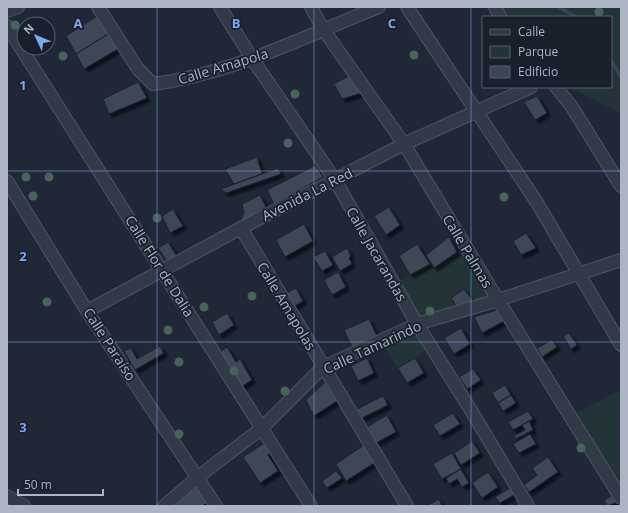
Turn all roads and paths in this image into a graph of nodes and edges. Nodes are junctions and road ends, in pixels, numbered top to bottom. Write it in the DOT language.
graph roads {
  1 [pos="18,7"];
  2 [pos="98,7"];
  3 [pos="220,7"];
  4 [pos="311,7"];
  5 [pos="379,7"];
  6 [pos="407,7"];
  7 [pos="495,7"];
  8 [pos="7,11"];
  9 [pos="500,16"];
  10 [pos="7,26"];
  11 [pos="324,29"];
  12 [pos="253,60"];
  13 [pos="529,88"];
  14 [pos="557,88"];
  15 [pos="476,113"];
  16 [pos="404,144"];
  17 [pos="335,180"];
  18 [pos="7,181"];
  19 [pos="621,186"];
  20 [pos="241,228"];
  21 [pos="621,260"];
  22 [pos="163,271"];
  23 [pos="578,275"];
  24 [pos="498,300"];
  25 [pos="87,311"];
  26 [pos="417,324"];
  27 [pos="621,345"];
  28 [pos="323,367"];
  29 [pos="262,428"];
  30 [pos="198,477"];
  31 [pos="7,496"];
  32 [pos="621,498"];
  33 [pos="24,506"];
  34 [pos="164,506"];
  35 [pos="216,506"];
  36 [pos="311,506"];
  37 [pos="407,506"];
  38 [pos="528,506"];
  1 -- 8 [label="street"];
  2 -- 12 [label="street, Calle Amapola"];
  3 -- 12 [label="street, Calle Jacarandas"];
  4 -- 11 [label="street, Calle Palmas"];
  5 -- 11 [label="street, Calle Amapola"];
  6 -- 15 [label="street"];
  7 -- 9 [label="street"];
  10 -- 22 [label="street, Calle Flor de Dalia"];
  11 -- 12 [label="street, Calle Amapola"];
  11 -- 16 [label="street, Calle Palmas"];
  12 -- 17 [label="street, Calle Jacarandas"];
  13 -- 15 [label="street, Avenida La Red"];
  14 -- 19 [label="street"];
  15 -- 16 [label="street, Avenida La Red"];
  15 -- 23 [label="street"];
  16 -- 17 [label="street, Avenida La Red"];
  16 -- 24 [label="street, Calle Palmas"];
  17 -- 20 [label="street, Avenida La Red"];
  17 -- 26 [label="street, Calle Jacarandas"];
  18 -- 25 [label="street, Calle Paraíso"];
  20 -- 22 [label="street, Avenida La Red"];
  20 -- 28 [label="street, Calle Amapolas"];
  21 -- 23 [label="street, Calle Tamarindo"];
  22 -- 25 [label="street, Avenida La Red"];
  22 -- 29 [label="street, Calle Flor de Dalia"];
  23 -- 24 [label="street, Calle Tamarindo"];
  23 -- 27 [label="street"];
  24 -- 26 [label="street, Calle Tamarindo"];
  24 -- 32 [label="street, Calle Palmas"];
  25 -- 30 [label="street, Calle Paraíso"];
  26 -- 28 [label="street, Calle Tamarindo"];
  26 -- 38 [label="street, Calle Jacarandas"];
  28 -- 29 [label="street, Calle Tamarindo"];
  28 -- 37 [label="street, Calle Amapolas"];
  29 -- 30 [label="street, Calle Tamarindo"];
  29 -- 36 [label="street, Calle Flor de Dalia"];
  30 -- 34 [label="street, Calle Tamarindo"];
  30 -- 35 [label="street, Calle Paraíso"];
  31 -- 33 [label="street"];
}
